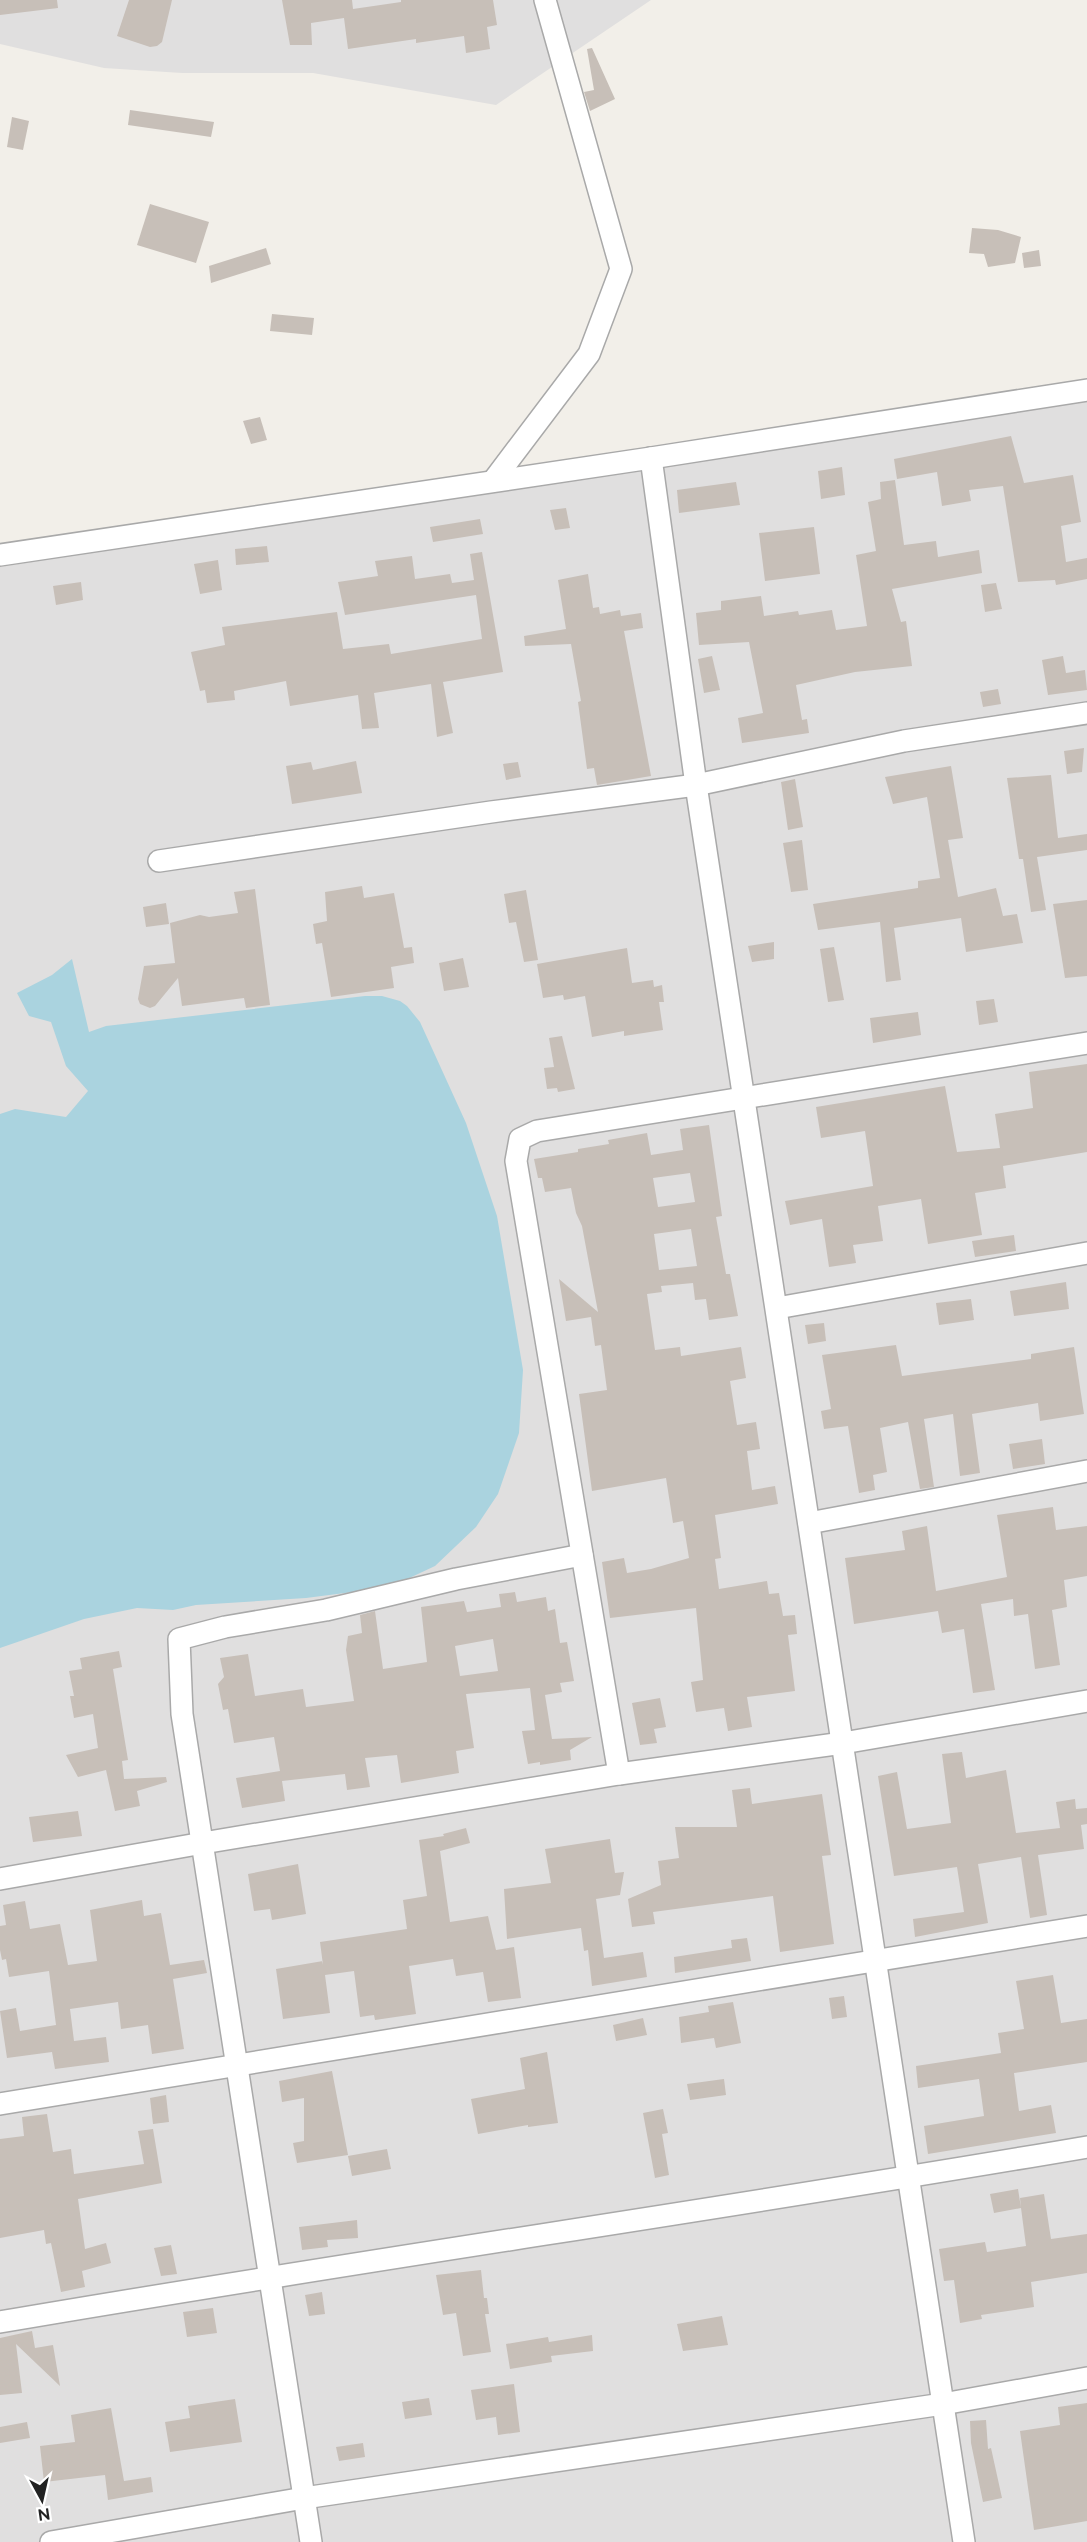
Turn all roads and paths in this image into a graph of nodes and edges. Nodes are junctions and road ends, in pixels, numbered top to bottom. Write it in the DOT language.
graph roads {
  1 [pos="545,0"];
  2 [pos="1087,390"];
  3 [pos="651,458"];
  4 [pos="493,481"];
  5 [pos="0,555"];
  6 [pos="1087,713"];
  7 [pos="696,785"];
  8 [pos="159,861"];
  9 [pos="1087,1043"];
  10 [pos="746,1098"];
  11 [pos="1087,1253"];
  12 [pos="777,1308"];
  13 [pos="1087,1471"];
  14 [pos="809,1523"];
  15 [pos="582,1555"];
  16 [pos="1087,1701"];
  17 [pos="843,1743"];
  18 [pos="619,1774"];
  19 [pos="203,1843"];
  20 [pos="0,1879"];
  21 [pos="1087,1926"];
  22 [pos="874,1963"];
  23 [pos="236,2064"];
  24 [pos="0,2104"];
  25 [pos="1087,2147"];
  26 [pos="908,2178"];
  27 [pos="269,2276"];
  28 [pos="0,2322"];
  29 [pos="1087,2378"];
  30 [pos="943,2404"];
  31 [pos="304,2498"];
  32 [pos="51,2542"];
  33 [pos="311,2542"];
  34 [pos="964,2542"];
  1 -- 4 [label="street"];
  2 -- 3 [label="street"];
  3 -- 4 [label="street"];
  3 -- 7 [label="street"];
  4 -- 5 [label="street"];
  6 -- 7 [label="street"];
  7 -- 8 [label="street"];
  7 -- 10 [label="street"];
  9 -- 10 [label="street"];
  10 -- 12 [label="street"];
  10 -- 15 [label="street"];
  11 -- 12 [label="street"];
  12 -- 14 [label="street"];
  13 -- 14 [label="street"];
  14 -- 17 [label="street"];
  15 -- 18 [label="street"];
  15 -- 19 [label="street"];
  16 -- 17 [label="street"];
  17 -- 18 [label="street"];
  17 -- 22 [label="street"];
  18 -- 19 [label="street"];
  19 -- 20 [label="street"];
  19 -- 23 [label="street"];
  21 -- 22 [label="street"];
  22 -- 23 [label="street"];
  22 -- 26 [label="street"];
  23 -- 24 [label="street"];
  23 -- 27 [label="street"];
  25 -- 26 [label="street"];
  26 -- 27 [label="street"];
  26 -- 30 [label="street"];
  27 -- 28 [label="street"];
  27 -- 31 [label="street"];
  29 -- 30 [label="street"];
  30 -- 31 [label="street"];
  30 -- 34 [label="street"];
  31 -- 32 [label="street"];
  31 -- 33 [label="street"];
}
